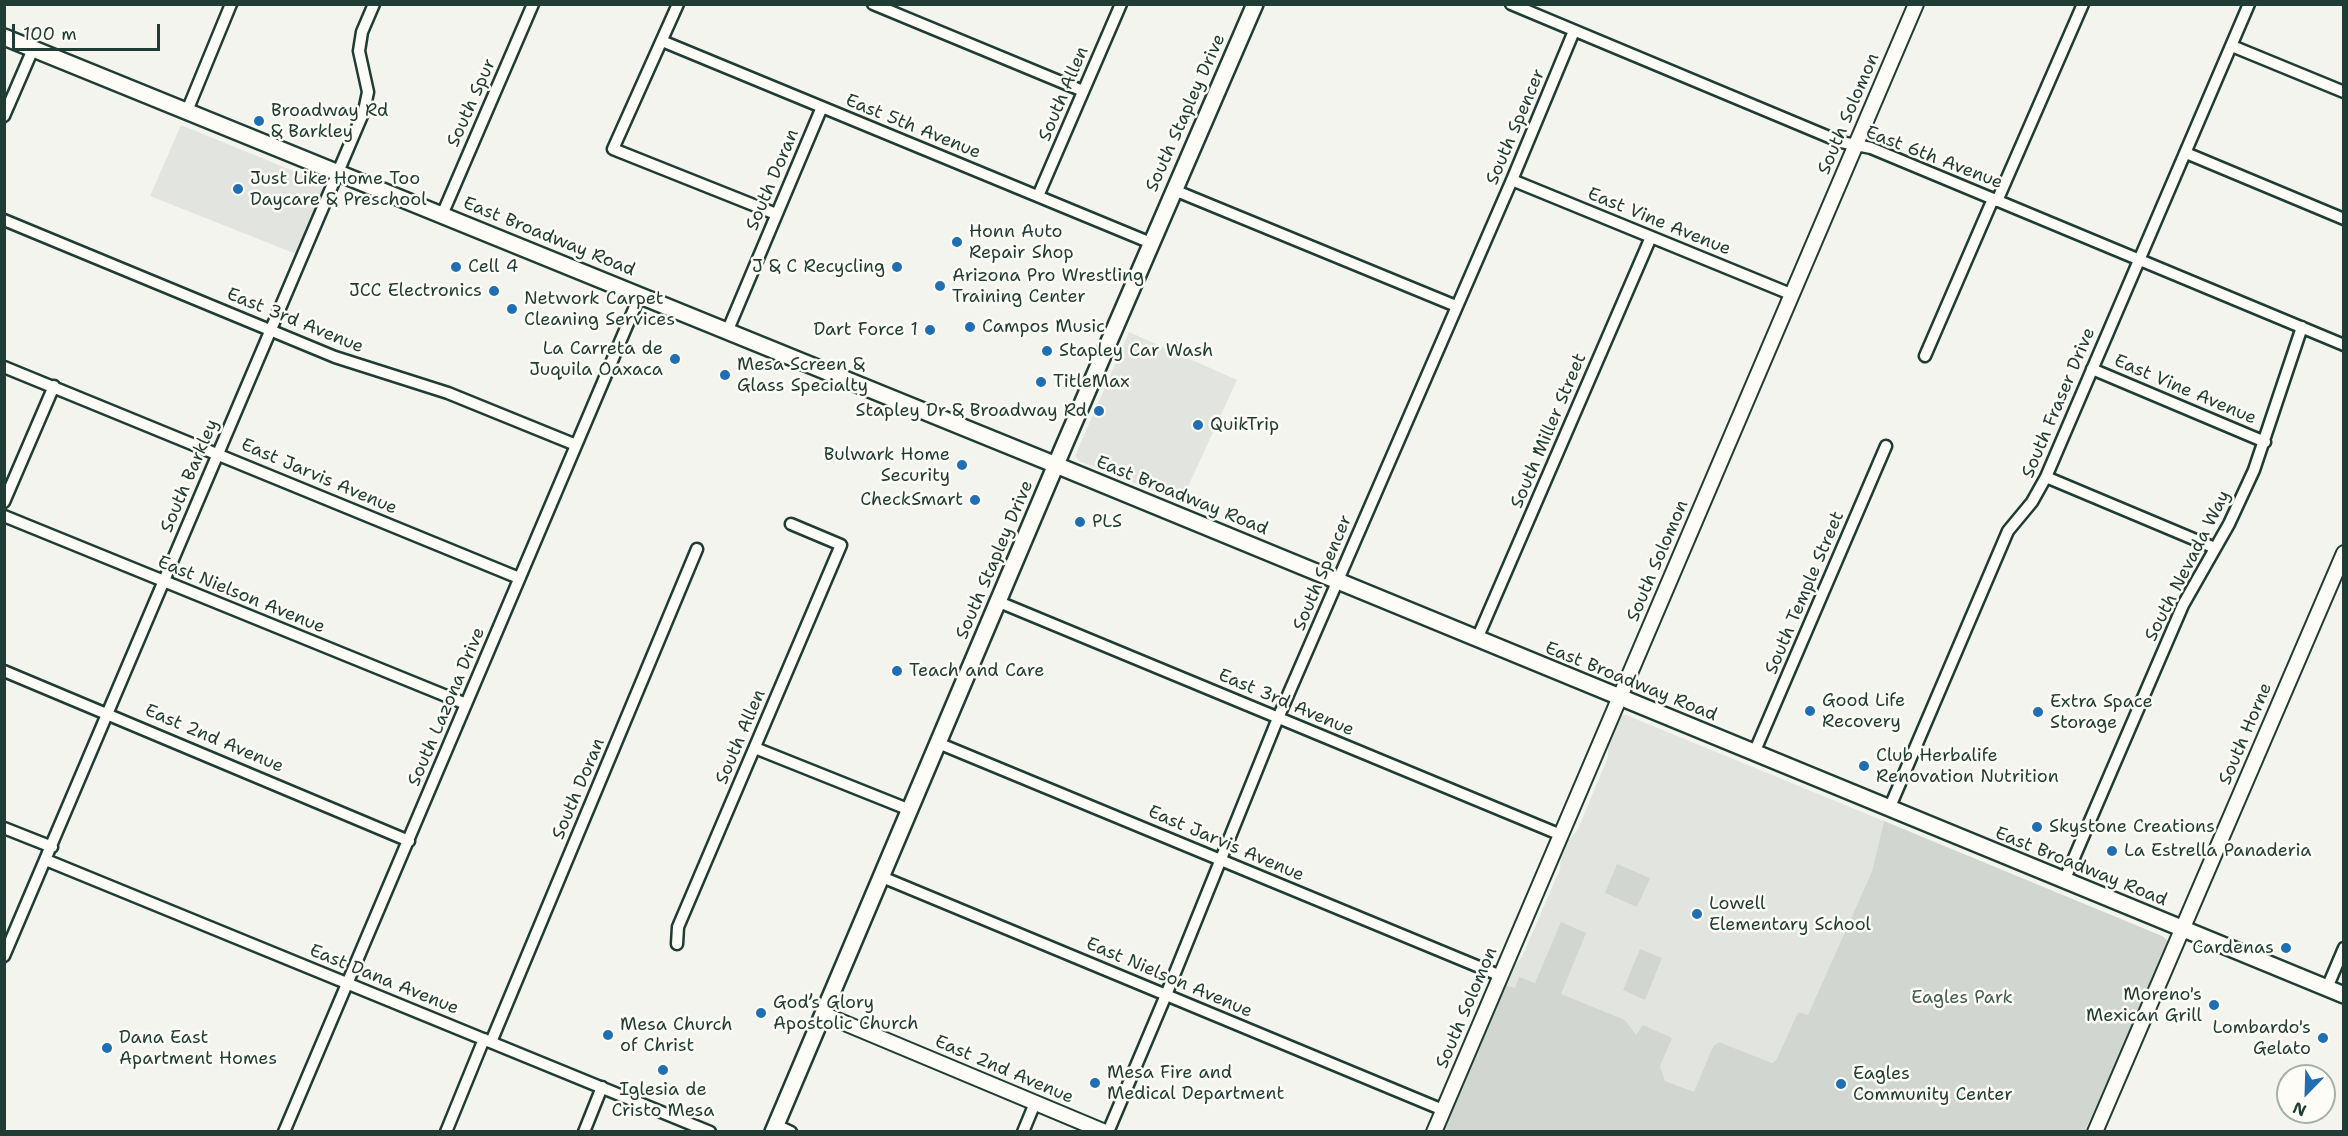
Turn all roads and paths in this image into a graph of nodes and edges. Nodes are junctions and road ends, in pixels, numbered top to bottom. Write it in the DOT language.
graph roads {
  1 [pos="231,4"];
  2 [pos="374,4"];
  3 [pos="533,4"];
  4 [pos="678,4"];
  5 [pos="873,4"];
  6 [pos="1121,4"];
  7 [pos="1255,4"];
  8 [pos="1511,4"];
  9 [pos="1916,4"];
  10 [pos="2083,4"];
  11 [pos="2249,4"];
  12 [pos="1574,31"];
  13 [pos="4,37"];
  14 [pos="662,41"];
  15 [pos="2232,46"];
  16 [pos="33,49"];
  17 [pos="1083,91"];
  18 [pos="2343,92"];
  19 [pos="822,107"];
  20 [pos="187,111"];
  21 [pos="4,116"];
  22 [pos="1856,145"];
  23 [pos="2186,153"];
  24 [pos="338,174"];
  25 [pos="1512,180"];
  26 [pos="1174,190"];
  27 [pos="1038,196"];
  28 [pos="1995,200"];
  29 [pos="442,214"];
  30 [pos="776,214"];
  31 [pos="2343,219"];
  32 [pos="4,220"];
  33 [pos="1651,237"];
  34 [pos="1151,243"];
  35 [pos="2139,260"];
  36 [pos="1793,295"];
  37 [pos="640,296"];
  38 [pos="1456,306"];
  39 [pos="2302,327"];
  40 [pos="271,331"];
  41 [pos="728,332"];
  42 [pos="2343,345"];
  43 [pos="1925,356"];
  44 [pos="4,367"];
  45 [pos="2092,369"];
  46 [pos="54,386"];
  47 [pos="2265,442"];
  48 [pos="576,445"];
  49 [pos="1886,446"];
  50 [pos="218,453"];
  51 [pos="1056,465"];
  52 [pos="2046,477"];
  53 [pos="4,502"];
  54 [pos="4,516"];
  55 [pos="791,524"];
  56 [pos="2215,548"];
  57 [pos="697,549"];
  58 [pos="2343,553"];
  59 [pos="519,578"];
  60 [pos="163,581"];
  61 [pos="1338,581"];
  62 [pos="999,602"];
  63 [pos="1477,639"];
  64 [pos="4,671"];
  65 [pos="1619,698"];
  66 [pos="466,704"];
  67 [pos="108,714"];
  68 [pos="1278,718"];
  69 [pos="938,743"];
  70 [pos="755,748"];
  71 [pos="1754,753"];
  72 [pos="1889,809"];
  73 [pos="910,810"];
  74 [pos="4,828"];
  75 [pos="1561,835"];
  76 [pos="409,841"];
  77 [pos="51,847"];
  78 [pos="1220,859"];
  79 [pos="46,860"];
  80 [pos="882,877"];
  81 [pos="2064,881"];
  82 [pos="2181,929"];
  83 [pos="677,944"];
  84 [pos="2343,948"];
  85 [pos="4,956"];
  86 [pos="1501,976"];
  87 [pos="347,983"];
  88 [pos="2327,988"];
  89 [pos="1166,995"];
  90 [pos="2343,995"];
  91 [pos="823,1014"];
  92 [pos="487,1040"];
  93 [pos="602,1088"];
  94 [pos="1035,1103"];
  95 [pos="1443,1110"];
  96 [pos="774,1128"];
  97 [pos="284,1131"];
  98 [pos="446,1131"];
  99 [pos="584,1131"];
  100 [pos="710,1131"];
  101 [pos="791,1131"];
  102 [pos="1023,1131"];
  103 [pos="1107,1131"];
  104 [pos="1434,1131"];
  105 [pos="2095,1131"];
  1 -- 20 [label="street"];
  2 -- 24 [label="street, South Barkley"];
  3 -- 29 [label="street, South Spur"];
  4 -- 14 [label="street"];
  5 -- 17 [label="street"];
  6 -- 17 [label="street, South Allen"];
  7 -- 26 [label="main road, South Stapley Drive"];
  8 -- 12 [label="street, East 6th Avenue"];
  9 -- 22 [label="street, South Solomon"];
  10 -- 28 [label="street"];
  11 -- 15 [label="street, South Fraser Drive"];
  12 -- 22 [label="street, East 6th Avenue"];
  12 -- 25 [label="street, South Spencer"];
  13 -- 16 [label="main road, East Broadway Road"];
  14 -- 19 [label="street, East 5th Avenue"];
  14 -- 30 [label="street"];
  15 -- 18 [label="street"];
  15 -- 23 [label="street, South Fraser Drive"];
  16 -- 20 [label="main road, East Broadway Road"];
  16 -- 21 [label="street"];
  17 -- 27 [label="street, South Allen"];
  19 -- 27 [label="street, East 5th Avenue"];
  19 -- 30 [label="street, South Doran"];
  20 -- 24 [label="main road, East Broadway Road"];
  22 -- 28 [label="street, East 6th Avenue"];
  22 -- 36 [label="street, South Solomon"];
  23 -- 31 [label="street"];
  23 -- 35 [label="street, South Fraser Drive"];
  24 -- 29 [label="main road, East Broadway Road"];
  24 -- 40 [label="street, South Barkley"];
  25 -- 33 [label="street, East Vine Avenue"];
  25 -- 38 [label="street, South Spencer"];
  26 -- 34 [label="main road, South Stapley Drive"];
  26 -- 38 [label="street"];
  27 -- 34 [label="street, East 5th Avenue"];
  28 -- 35 [label="street, East 6th Avenue"];
  28 -- 43 [label="street"];
  29 -- 37 [label="main road, East Broadway Road"];
  30 -- 41 [label="street, South Doran"];
  32 -- 40 [label="street, East 3rd Avenue"];
  33 -- 36 [label="street, East Vine Avenue"];
  33 -- 63 [label="street, South Miller Street"];
  34 -- 51 [label="main road, South Stapley Drive"];
  35 -- 39 [label="street, East 6th Avenue"];
  35 -- 45 [label="street, South Fraser Drive"];
  36 -- 65 [label="street, South Solomon"];
  37 -- 41 [label="main road, East Broadway Road"];
  37 -- 48 [label="street, South Lazona Drive"];
  38 -- 61 [label="street, South Spencer"];
  39 -- 42 [label="street, East 6th Avenue"];
  39 -- 47 [label="street, South Nevada Way"];
  40 -- 48 [label="street, East 3rd Avenue"];
  40 -- 50 [label="street, South Barkley"];
  41 -- 51 [label="main road, East Broadway Road"];
  44 -- 46 [label="street, East Jarvis Avenue"];
  45 -- 47 [label="street, East Vine Avenue"];
  45 -- 52 [label="street, South Fraser Drive"];
  46 -- 50 [label="street, East Jarvis Avenue"];
  46 -- 53 [label="street"];
  47 -- 56 [label="street, South Nevada Way"];
  48 -- 59 [label="street, South Lazona Drive"];
  49 -- 71 [label="street, South Temple Street"];
  50 -- 59 [label="street, East Jarvis Avenue"];
  50 -- 60 [label="street, South Barkley"];
  51 -- 61 [label="main road, East Broadway Road"];
  51 -- 62 [label="main road, South Stapley Drive"];
  52 -- 56 [label="street"];
  52 -- 72 [label="street, South Fraser Drive"];
  54 -- 60 [label="street, East Nielson Avenue"];
  55 -- 70 [label="street, South Allen"];
  56 -- 81 [label="street, South Nevada Way"];
  57 -- 92 [label="street, South Doran"];
  58 -- 82 [label="street, South Horne"];
  59 -- 66 [label="street, South Lazona Drive"];
  60 -- 66 [label="street, East Nielson Avenue"];
  60 -- 67 [label="street, South Barkley"];
  61 -- 63 [label="main road, East Broadway Road"];
  61 -- 68 [label="street, South Spencer"];
  62 -- 68 [label="street, East 3rd Avenue"];
  62 -- 69 [label="main road, South Stapley Drive"];
  63 -- 65 [label="main road, East Broadway Road"];
  64 -- 67 [label="street, East 2nd Avenue"];
  65 -- 71 [label="main road, East Broadway Road"];
  65 -- 75 [label="street, South Solomon"];
  66 -- 76 [label="street, South Lazona Drive"];
  67 -- 76 [label="street, East 2nd Avenue"];
  67 -- 77 [label="street, South Barkley"];
  68 -- 75 [label="street, East 3rd Avenue"];
  68 -- 78 [label="street, South Spencer"];
  69 -- 73 [label="main road, South Stapley Drive"];
  69 -- 78 [label="street, East Jarvis Avenue"];
  70 -- 73 [label="street"];
  70 -- 83 [label="street, South Allen"];
  71 -- 72 [label="main road, East Broadway Road"];
  72 -- 81 [label="main road, East Broadway Road"];
  73 -- 80 [label="main road, South Stapley Drive"];
  74 -- 77 [label="street"];
  75 -- 86 [label="street, South Solomon"];
  76 -- 87 [label="street, South Lazona Drive"];
  77 -- 79 [label="street, South Barkley"];
  78 -- 86 [label="street, East Jarvis Avenue"];
  78 -- 89 [label="street, South Spencer"];
  79 -- 85 [label="street, South Barkley"];
  79 -- 87 [label="street, East Dana Avenue"];
  80 -- 89 [label="street, East Nielson Avenue"];
  80 -- 91 [label="main road, South Stapley Drive"];
  81 -- 82 [label="main road, East Broadway Road"];
  82 -- 88 [label="main road, East Broadway Road"];
  82 -- 105 [label="street, South Horne"];
  84 -- 88 [label="street"];
  86 -- 95 [label="street, South Solomon"];
  87 -- 92 [label="street, East Dana Avenue"];
  87 -- 97 [label="street, South Lazona Drive"];
  88 -- 90 [label="main road, East Broadway Road"];
  89 -- 95 [label="street, East Nielson Avenue"];
  89 -- 103 [label="street, South Spencer"];
  91 -- 94 [label="street, East 2nd Avenue"];
  91 -- 96 [label="main road, South Stapley Drive"];
  92 -- 93 [label="street, East Dana Avenue"];
  92 -- 98 [label="street, South Doran"];
  93 -- 99 [label="street"];
  93 -- 100 [label="street, East Dana Avenue"];
  94 -- 102 [label="street"];
  94 -- 103 [label="street, East 2nd Avenue"];
  95 -- 104 [label="street, South Solomon"];
  96 -- 101 [label="street"];
}
